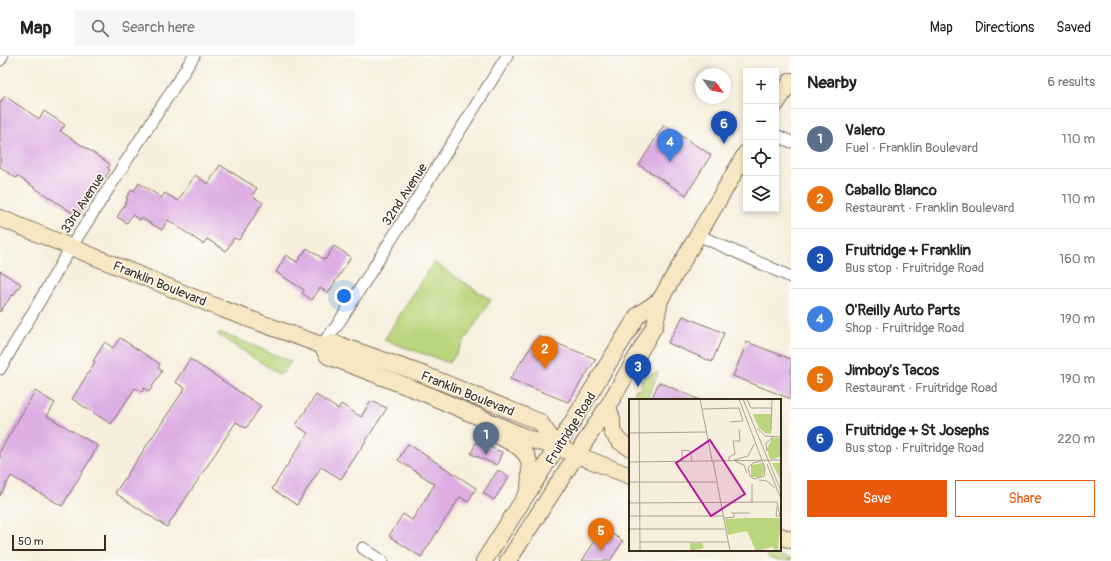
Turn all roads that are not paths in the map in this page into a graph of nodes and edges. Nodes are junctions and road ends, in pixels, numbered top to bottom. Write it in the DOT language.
graph roads {
  1 [pos="2,56"];
  2 [pos="194,56"];
  3 [pos="508,56"];
  4 [pos="0,60"];
  5 [pos="791,81"];
  6 [pos="779,99"];
  7 [pos="779,136"];
  8 [pos="791,142"];
  9 [pos="743,158"];
  10 [pos="0,218"];
  11 [pos="698,235"];
  12 [pos="71,247"];
  13 [pos="791,277"];
  14 [pos="660,300"];
  15 [pos="321,345"];
  16 [pos="0,369"];
  17 [pos="608,406"];
  18 [pos="467,411"];
  19 [pos="558,447"];
  20 [pos="629,447"];
  21 [pos="576,455"];
  22 [pos="629,476"];
  23 [pos="529,491"];
  24 [pos="781,536"];
  25 [pos="791,540"];
  26 [pos="363,548"];
  27 [pos="382,561"];
  28 [pos="484,561"];
  29 [pos="508,561"];
  1 -- 4 [label="street"];
  2 -- 12 [label="street, 33rd Avenue"];
  3 -- 15 [label="street, 32nd Avenue"];
  5 -- 6 [label="main road"];
  7 -- 8 [label="street"];
  9 -- 11 [label="main road, Fruitridge Road"];
  10 -- 12 [label="main road, Franklin Boulevard"];
  11 -- 13 [label="street"];
  11 -- 14 [label="main road, Fruitridge Road"];
  12 -- 15 [label="main road, Franklin Boulevard"];
  12 -- 16 [label="street, 33rd Avenue"];
  14 -- 17 [label="main road, Fruitridge Road"];
  14 -- 19 [label="main road, Fruitridge Road"];
  15 -- 18 [label="main road, Franklin Boulevard"];
  15 -- 19 [label="main road, Franklin Boulevard"];
  17 -- 20 [label="main road"];
  17 -- 21 [label="main road, Fruitridge Road"];
  18 -- 19 [label="main road, Franklin Boulevard"];
  18 -- 23 [label="main road"];
  19 -- 21 [label="main road, Franklin Boulevard"];
  19 -- 23 [label="main road, Fruitridge Road"];
  21 -- 22 [label="main road, Franklin Boulevard"];
  21 -- 29 [label="main road, Fruitridge Road"];
  23 -- 28 [label="main road, Fruitridge Road"];
  24 -- 25 [label="main road"];
  26 -- 27 [label="street"];
}
